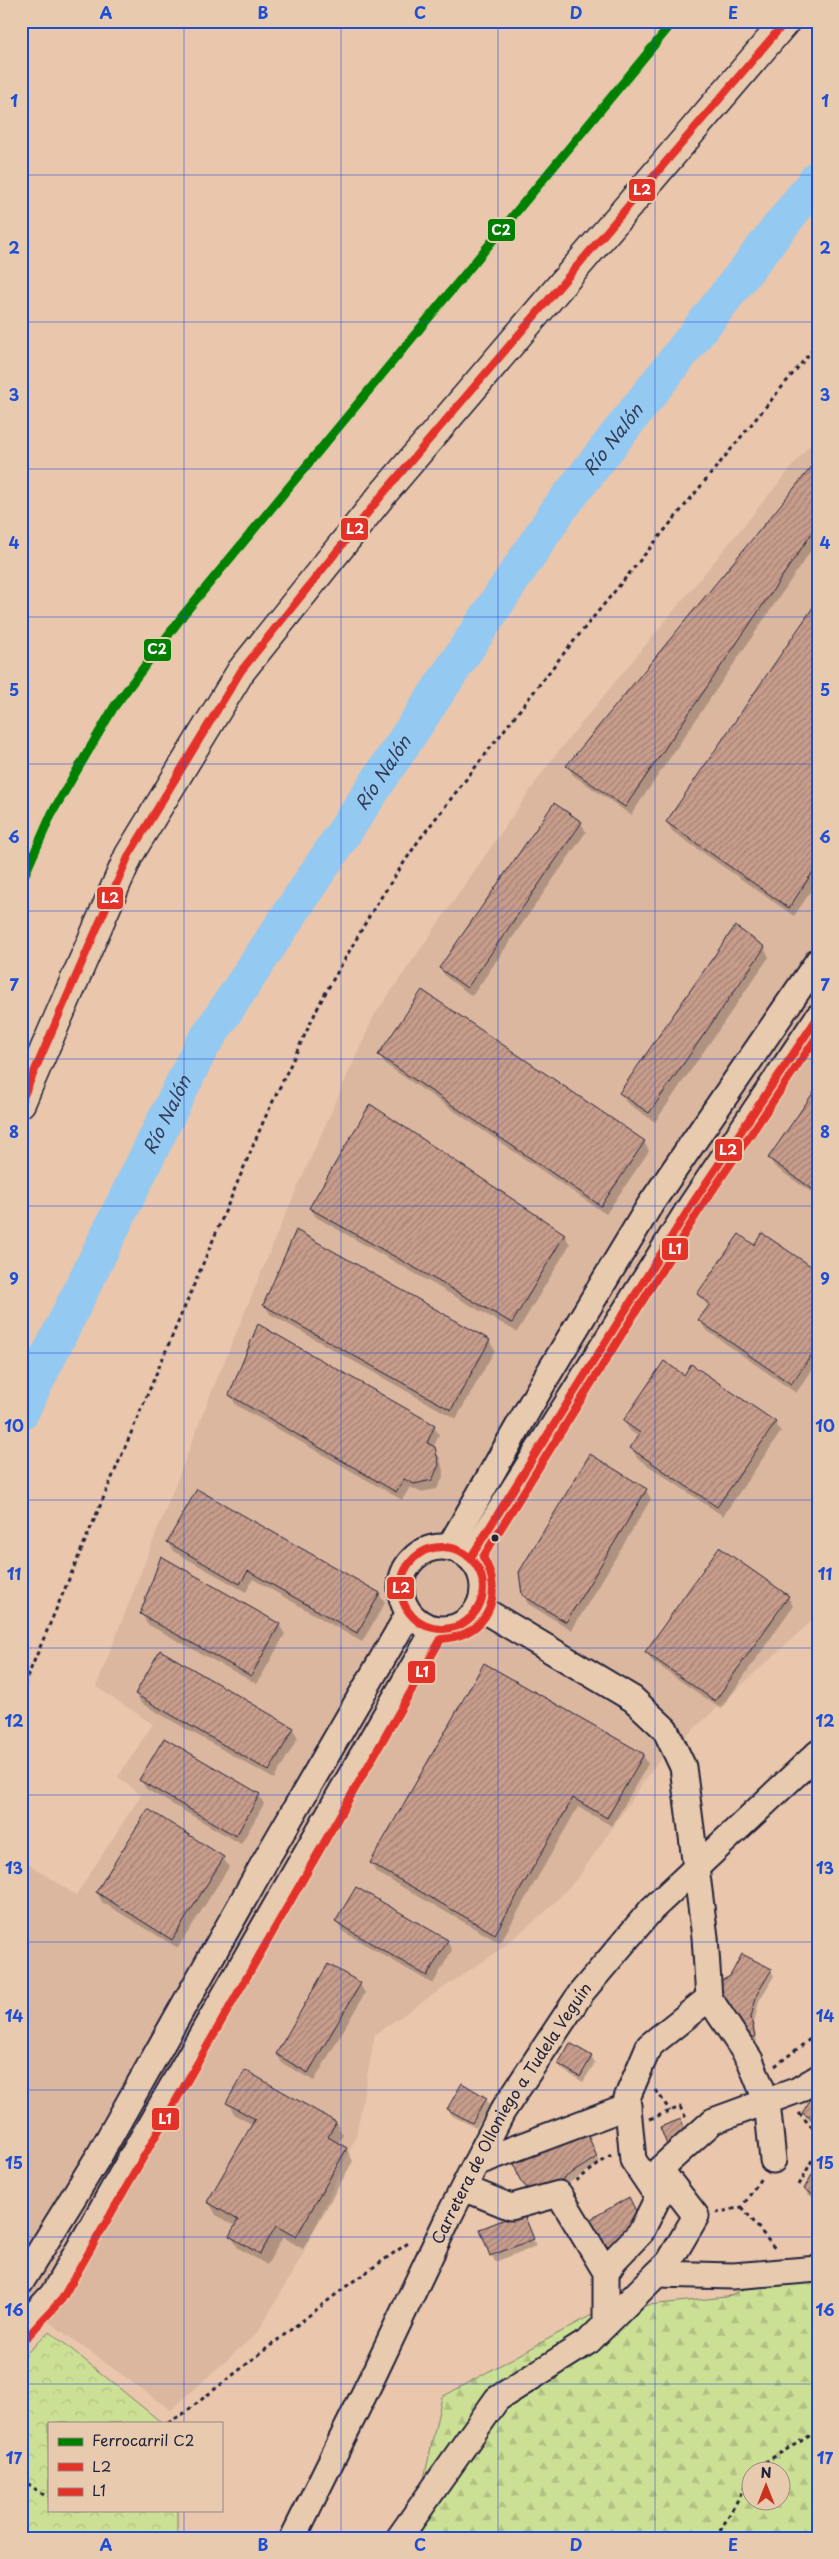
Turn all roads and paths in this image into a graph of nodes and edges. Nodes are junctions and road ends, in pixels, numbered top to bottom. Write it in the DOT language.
graph roads {
  1 [pos="786,21"];
  2 [pos="818,343"];
  3 [pos="818,961"];
  4 [pos="818,1017"];
  5 [pos="21,1102"];
  6 [pos="460,1553"];
  7 [pos="480,1608"];
  8 [pos="410,1613"];
  9 [pos="435,1629"];
  10 [pos="21,1692"];
  11 [pos="818,1753"];
  12 [pos="695,1868"];
  13 [pos="709,1998"];
  14 [pos="818,2033"];
  15 [pos="818,2078"];
  16 [pos="762,2091"];
  17 [pos="630,2124"];
  18 [pos="697,2135"];
  19 [pos="818,2149"];
  20 [pos="773,2160"];
  21 [pos="476,2163"];
  22 [pos="799,2185"];
  23 [pos="464,2188"];
  24 [pos="663,2188"];
  25 [pos="559,2194"];
  26 [pos="742,2207"];
  27 [pos="696,2216"];
  28 [pos="418,2237"];
  29 [pos="806,2270"];
  30 [pos="606,2272"];
  31 [pos="657,2274"];
  32 [pos="21,2282"];
  33 [pos="606,2324"];
  34 [pos="21,2329"];
  35 [pos="170,2422"];
  36 [pos="818,2431"];
  37 [pos="766,2462"];
  38 [pos="21,2479"];
  39 [pos="742,2491"];
  40 [pos="48,2496"];
  41 [pos="293,2538"];
  42 [pos="399,2538"];
  43 [pos="716,2538"];
  1 -- 5 [label="main road"];
  2 -- 10 [label="path"];
  3 -- 6 [label="street"];
  4 -- 6 [label="street"];
  6 -- 7 [label="street"];
  6 -- 8 [label="street"];
  7 -- 9 [label="street"];
  7 -- 12 [label="street"];
  8 -- 9 [label="street"];
  8 -- 32 [label="street"];
  9 -- 34 [label="street"];
  11 -- 12 [label="street, Carretera de Olloniego a Tudela Veguín"];
  12 -- 13 [label="street"];
  12 -- 21 [label="street, Carretera de Olloniego a Tudela Veguín"];
  13 -- 16 [label="street"];
  13 -- 17 [label="street"];
  14 -- 16 [label="path"];
  15 -- 16 [label="street"];
  16 -- 18 [label="street"];
  16 -- 20 [label="street"];
  17 -- 18 [label="path"];
  17 -- 21 [label="street"];
  17 -- 24 [label="street"];
  17 -- 25 [label="path"];
  18 -- 24 [label="street"];
  19 -- 22 [label="path"];
  20 -- 26 [label="path"];
  21 -- 23 [label="street, Carretera de Olloniego a Tudela Veguín"];
  23 -- 25 [label="street"];
  23 -- 41 [label="street, Carretera de Olloniego a Tudela Veguín"];
  24 -- 27 [label="street"];
  24 -- 30 [label="street"];
  25 -- 30 [label="street"];
  26 -- 27 [label="path"];
  26 -- 29 [label="path"];
  27 -- 31 [label="street"];
  28 -- 35 [label="path"];
  29 -- 31 [label="street"];
  30 -- 33 [label="street"];
  31 -- 33 [label="street"];
  33 -- 42 [label="street"];
  36 -- 37 [label="path"];
  38 -- 40 [label="path"];
  39 -- 43 [label="path"];
}
